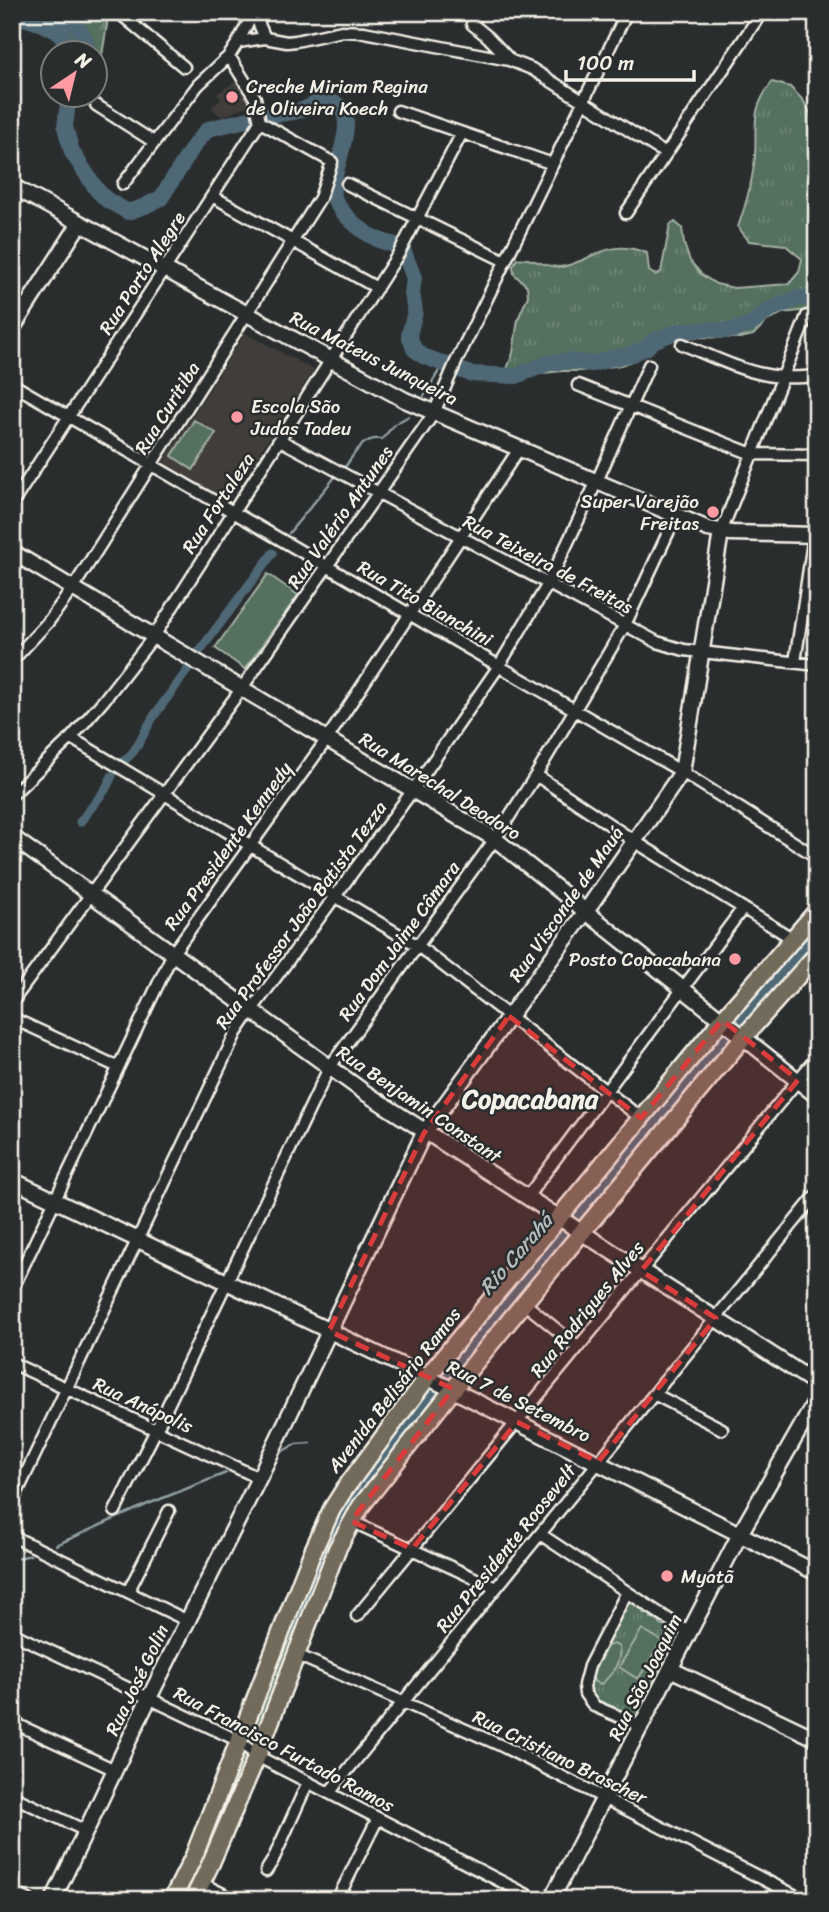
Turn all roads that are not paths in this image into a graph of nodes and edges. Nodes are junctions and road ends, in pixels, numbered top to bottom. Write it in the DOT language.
graph roads {
  1 [pos="118,12"];
  2 [pos="478,12"];
  3 [pos="627,12"];
  4 [pos="762,12"];
  5 [pos="254,13"];
  6 [pos="265,38"];
  7 [pos="238,42"];
  8 [pos="229,56"];
  9 [pos="509,60"];
  10 [pos="184,67"];
  11 [pos="583,102"];
  12 [pos="101,108"];
  13 [pos="398,111"];
  14 [pos="260,122"];
  15 [pos="462,133"];
  16 [pos="154,142"];
  17 [pos="666,154"];
  18 [pos="553,164"];
  19 [pos="123,184"];
  20 [pos="347,184"];
  21 [pos="12,186"];
  22 [pos="212,196"];
  23 [pos="626,213"];
  24 [pos="418,218"];
  25 [pos="76,220"];
  26 [pos="293,241"];
  27 [pos="505,261"];
  28 [pos="165,269"];
  29 [pos="377,288"];
  30 [pos="12,312"];
  31 [pos="247,314"];
  32 [pos="807,316"];
  33 [pos="12,329"];
  34 [pos="682,344"];
  35 [pos="331,359"];
  36 [pos="649,365"];
  37 [pos="817,376"];
  38 [pos="782,377"];
  39 [pos="12,384"];
  40 [pos="578,385"];
  41 [pos="631,406"];
  42 [pos="434,413"];
  43 [pos="69,417"];
  44 [pos="280,440"];
  45 [pos="519,449"];
  46 [pos="752,454"];
  47 [pos="817,455"];
  48 [pos="152,465"];
  49 [pos="597,481"];
  50 [pos="378,493"];
  51 [pos="12,504"];
  52 [pos="233,512"];
  53 [pos="676,516"];
  54 [pos="721,532"];
  55 [pos="815,535"];
  56 [pos="461,537"];
  57 [pos="12,552"];
  58 [pos="327,566"];
  59 [pos="548,584"];
  60 [pos="73,588"];
  61 [pos="409,614"];
  62 [pos="625,625"];
  63 [pos="154,636"];
  64 [pos="701,652"];
  65 [pos="12,661"];
  66 [pos="795,662"];
  67 [pos="817,664"];
  68 [pos="499,666"];
  69 [pos="242,688"];
  70 [pos="575,711"];
  71 [pos="71,738"];
  72 [pos="327,739"];
  73 [pos="682,772"];
  74 [pos="536,775"];
  75 [pos="413,790"];
  76 [pos="164,794"];
  77 [pos="12,795"];
  78 [pos="12,837"];
  79 [pos="495,839"];
  80 [pos="634,841"];
  81 [pos="250,845"];
  82 [pos="817,857"];
  83 [pos="91,894"];
  84 [pos="335,896"];
  85 [pos="743,908"];
  86 [pos="586,911"];
  87 [pos="817,911"];
  88 [pos="793,939"];
  89 [pos="418,946"];
  90 [pos="173,953"];
  91 [pos="817,954"];
  92 [pos="683,989"];
  93 [pos="12,1002"];
  94 [pos="251,1010"];
  95 [pos="509,1016"];
  96 [pos="12,1018"];
  97 [pos="724,1021"];
  98 [pos="741,1035"];
  99 [pos="817,1057"];
  100 [pos="118,1067"];
  101 [pos="329,1068"];
  102 [pos="797,1080"];
  103 [pos="606,1091"];
  104 [pos="817,1096"];
  105 [pos="641,1118"];
  106 [pos="424,1133"];
  107 [pos="12,1180"];
  108 [pos="817,1194"];
  109 [pos="527,1197"];
  110 [pos="55,1200"];
  111 [pos="560,1219"];
  112 [pos="579,1230"];
  113 [pos="137,1239"];
  114 [pos="641,1271"];
  115 [pos="227,1282"];
  116 [pos="12,1290"];
  117 [pos="524,1303"];
  118 [pos="716,1318"];
  119 [pos="329,1331"];
  120 [pos="578,1347"];
  121 [pos="12,1363"];
  122 [pos="439,1383"];
  123 [pos="817,1384"];
  124 [pos="67,1388"];
  125 [pos="654,1394"];
  126 [pos="817,1399"];
  127 [pos="517,1422"];
  128 [pos="722,1429"];
  129 [pos="156,1430"];
  130 [pos="598,1462"];
  131 [pos="259,1478"];
  132 [pos="12,1503"];
  133 [pos="115,1511"];
  134 [pos="169,1511"];
  135 [pos="351,1521"];
  136 [pos="540,1534"];
  137 [pos="740,1534"];
  138 [pos="12,1536"];
  139 [pos="412,1549"];
  140 [pos="817,1573"];
  141 [pos="496,1588"];
  142 [pos="128,1592"];
  143 [pos="627,1592"];
  144 [pos="357,1616"];
  145 [pos="188,1621"];
  146 [pos="12,1633"];
  147 [pos="689,1633"];
  148 [pos="297,1655"];
  149 [pos="670,1669"];
  150 [pos="149,1698"];
  151 [pos="404,1701"];
  152 [pos="12,1722"];
  153 [pos="640,1726"];
  154 [pos="817,1740"];
  155 [pos="239,1741"];
  156 [pos="257,1756"];
  157 [pos="115,1770"];
  158 [pos="307,1782"];
  159 [pos="329,1793"];
  160 [pos="12,1796"];
  161 [pos="604,1797"];
  162 [pos="378,1818"];
  163 [pos="86,1831"];
  164 [pos="266,1871"];
  165 [pos="201,1883"];
  166 [pos="12,1892"];
  167 [pos="29,1900"];
  168 [pos="53,1900"];
  169 [pos="172,1900"];
  170 [pos="193,1900"];
  171 [pos="235,1900"];
  172 [pos="337,1900"];
  173 [pos="537,1900"];
  174 [pos="551,1900"];
  175 [pos="804,1900"];
  1 -- 10 [label="street"];
  2 -- 9 [label="street"];
  3 -- 11 [label="street, Rua Valério Antunes"];
  4 -- 17 [label="street"];
  5 -- 6 [label="street"];
  5 -- 7 [label="street"];
  6 -- 7 [label="street"];
  6 -- 9 [label="street"];
  7 -- 8 [label="street"];
  8 -- 14 [label="street"];
  8 -- 16 [label="street"];
  9 -- 11 [label="street"];
  11 -- 17 [label="street"];
  11 -- 18 [label="street, Rua Valério Antunes"];
  12 -- 16 [label="street"];
  13 -- 15 [label="street"];
  14 -- 22 [label="street, Rua Porto Alegre"];
  14 -- 26 [label="street, Rua Curitiba"];
  15 -- 18 [label="street"];
  15 -- 24 [label="street, Rua Fortaleza"];
  16 -- 19 [label="street"];
  17 -- 23 [label="street"];
  18 -- 27 [label="street, Rua Valério Antunes"];
  20 -- 24 [label="street"];
  21 -- 25 [label="street, Rua Mateus Junqueira"];
  22 -- 26 [label="street"];
  22 -- 28 [label="street, Rua Porto Alegre"];
  24 -- 27 [label="street"];
  24 -- 29 [label="street, Rua Fortaleza"];
  25 -- 28 [label="street, Rua Mateus Junqueira"];
  25 -- 30 [label="street"];
  25 -- 33 [label="street"];
  26 -- 29 [label="street"];
  26 -- 31 [label="street, Rua Curitiba"];
  27 -- 42 [label="street, Rua Valério Antunes"];
  28 -- 31 [label="street, Rua Mateus Junqueira"];
  28 -- 43 [label="street, Rua Porto Alegre"];
  29 -- 35 [label="street, Rua Fortaleza"];
  31 -- 35 [label="street, Rua Mateus Junqueira"];
  31 -- 48 [label="street, Rua Curitiba"];
  32 -- 38 [label="street, Rua Visconde de Mauá"];
  34 -- 38 [label="street"];
  35 -- 42 [label="street, Rua Mateus Junqueira"];
  35 -- 44 [label="street, Rua Fortaleza"];
  36 -- 41 [label="street, Rua Professor João Batista Tezza"];
  37 -- 38 [label="street"];
  38 -- 46 [label="street, Rua Visconde de Mauá"];
  39 -- 43 [label="street, Rua Tito Bianchini"];
  40 -- 41 [label="street"];
  41 -- 46 [label="street"];
  41 -- 49 [label="street, Rua Professor João Batista Tezza"];
  42 -- 45 [label="street, Rua Mateus Junqueira"];
  42 -- 50 [label="street, Rua Valério Antunes"];
  43 -- 48 [label="street, Rua Tito Bianchini"];
  43 -- 51 [label="street, Rua Porto Alegre"];
  44 -- 50 [label="street, Rua Teixeira de Freitas"];
  44 -- 52 [label="street, Rua Fortaleza"];
  45 -- 49 [label="street, Rua Mateus Junqueira"];
  45 -- 56 [label="street, Rua Presidente Kennedy"];
  46 -- 47 [label="street"];
  46 -- 54 [label="street, Rua Visconde de Mauá"];
  48 -- 52 [label="street, Rua Tito Bianchini"];
  48 -- 60 [label="street, Rua Curitiba"];
  49 -- 53 [label="street, Rua Mateus Junqueira"];
  49 -- 59 [label="street, Rua Professor João Batista Tezza"];
  50 -- 56 [label="street, Rua Teixeira de Freitas"];
  50 -- 58 [label="street, Rua Valério Antunes"];
  52 -- 58 [label="street, Rua Tito Bianchini"];
  52 -- 63 [label="street, Rua Fortaleza"];
  53 -- 54 [label="street, Rua Mateus Junqueira"];
  53 -- 62 [label="street, Rua Dom Jaime Câmara"];
  54 -- 55 [label="street, Rua Mateus Junqueira"];
  54 -- 64 [label="street, Rua Visconde de Mauá"];
  55 -- 66 [label="street"];
  56 -- 59 [label="street, Rua Teixeira de Freitas"];
  56 -- 61 [label="street, Rua Presidente Kennedy"];
  57 -- 60 [label="street, Rua Marechal Deodoro"];
  58 -- 61 [label="street, Rua Tito Bianchini"];
  58 -- 69 [label="street, Rua Valério Antunes"];
  59 -- 62 [label="street, Rua Teixeira de Freitas"];
  59 -- 68 [label="street, Rua Professor João Batista Tezza"];
  60 -- 63 [label="street, Rua Marechal Deodoro"];
  60 -- 65 [label="street, Rua Curitiba"];
  61 -- 68 [label="street, Rua Tito Bianchini"];
  61 -- 72 [label="street, Rua Presidente Kennedy"];
  62 -- 64 [label="street, Rua Teixeira de Freitas"];
  62 -- 70 [label="street, Rua Dom Jaime Câmara"];
  63 -- 69 [label="street, Rua Marechal Deodoro"];
  63 -- 71 [label="street, Rua Fortaleza"];
  64 -- 66 [label="street, Rua Teixeira de Freitas"];
  64 -- 73 [label="street, Rua Visconde de Mauá"];
  66 -- 67 [label="street, Rua Teixeira de Freitas"];
  68 -- 70 [label="street, Rua Tito Bianchini"];
  68 -- 75 [label="street, Rua Professor João Batista Tezza"];
  69 -- 72 [label="street, Rua Marechal Deodoro"];
  69 -- 76 [label="street, Rua Valério Antunes"];
  70 -- 73 [label="street, Rua Tito Bianchini"];
  70 -- 74 [label="street, Rua Dom Jaime Câmara"];
  71 -- 76 [label="street"];
  71 -- 77 [label="street, Rua Fortaleza"];
  72 -- 75 [label="street, Rua Marechal Deodoro"];
  72 -- 81 [label="street, Rua Presidente Kennedy"];
  73 -- 80 [label="street, Rua Visconde de Mauá"];
  73 -- 82 [label="street, Rua Tito Bianchini"];
  74 -- 79 [label="street, Rua Dom Jaime Câmara"];
  74 -- 80 [label="street"];
  75 -- 79 [label="street, Rua Marechal Deodoro"];
  75 -- 84 [label="street, Rua Professor João Batista Tezza"];
  76 -- 81 [label="street"];
  76 -- 83 [label="street, Rua Valério Antunes"];
  78 -- 83 [label="street, Rua Benjamin Constant"];
  79 -- 86 [label="street, Rua Marechal Deodoro"];
  79 -- 89 [label="street, Rua Dom Jaime Câmara"];
  80 -- 85 [label="street"];
  80 -- 86 [label="street, Rua Visconde de Mauá"];
  81 -- 84 [label="street"];
  81 -- 90 [label="street, Rua Presidente Kennedy"];
  83 -- 90 [label="street, Rua Benjamin Constant"];
  83 -- 93 [label="street, Rua Valério Antunes"];
  84 -- 89 [label="street"];
  84 -- 94 [label="street, Rua Professor João Batista Tezza"];
  85 -- 88 [label="street"];
  85 -- 92 [label="street"];
  86 -- 92 [label="street, Rua Marechal Deodoro"];
  86 -- 95 [label="street, Rua Visconde de Mauá"];
  87 -- 88 [label="main road, Avenida Belisário Ramos"];
  88 -- 97 [label="main road, Avenida Belisário Ramos"];
  89 -- 95 [label="street"];
  89 -- 101 [label="street, Rua Dom Jaime Câmara"];
  90 -- 94 [label="street, Rua Benjamin Constant"];
  90 -- 100 [label="street, Rua Presidente Kennedy"];
  91 -- 98 [label="main road, Avenida Belisário Ramos"];
  92 -- 97 [label="street, Rua Marechal Deodoro"];
  92 -- 103 [label="street"];
  94 -- 101 [label="street, Rua Benjamin Constant"];
  94 -- 113 [label="street, Rua Professor João Batista Tezza"];
  95 -- 103 [label="street"];
  95 -- 106 [label="street, Rua Visconde de Mauá"];
  96 -- 100 [label="street"];
  97 -- 98 [label="street, Rua Marechal Deodoro"];
  97 -- 105 [label="main road, Avenida Belisário Ramos"];
  98 -- 102 [label="street, Rua Marechal Deodoro"];
  98 -- 112 [label="main road, Avenida Belisário Ramos"];
  99 -- 102 [label="street, Rua Rodrigues Alves"];
  100 -- 110 [label="street, Rua Presidente Kennedy"];
  101 -- 106 [label="street, Rua Benjamin Constant"];
  101 -- 115 [label="street, Rua Dom Jaime Câmara"];
  102 -- 104 [label="street, Rua Marechal Deodoro"];
  102 -- 114 [label="street, Rua Rodrigues Alves"];
  103 -- 105 [label="street"];
  103 -- 109 [label="street"];
  105 -- 111 [label="main road, Avenida Belisário Ramos"];
  106 -- 109 [label="street, Rua Benjamin Constant"];
  106 -- 119 [label="street, Rua Visconde de Mauá"];
  107 -- 110 [label="street, Rua 7 de Setembro"];
  108 -- 118 [label="street, Rua Presidente Roosevelt"];
  109 -- 111 [label="street, Rua Benjamin Constant"];
  110 -- 113 [label="street, Rua 7 de Setembro"];
  110 -- 116 [label="street, Rua Presidente Kennedy"];
  111 -- 112 [label="street, Rua Benjamin Constant"];
  111 -- 122 [label="main road, Avenida Belisário Ramos"];
  112 -- 114 [label="street, Rua Benjamin Constant"];
  112 -- 117 [label="main road, Avenida Belisário Ramos"];
  113 -- 115 [label="street, Rua 7 de Setembro"];
  113 -- 124 [label="street, Rua Professor João Batista Tezza"];
  114 -- 118 [label="street, Rua Benjamin Constant"];
  114 -- 120 [label="street, Rua Rodrigues Alves"];
  115 -- 119 [label="street, Rua 7 de Setembro"];
  115 -- 129 [label="street, Rua Dom Jaime Câmara"];
  117 -- 120 [label="street"];
  117 -- 122 [label="main road, Avenida Belisário Ramos"];
  118 -- 123 [label="street, Rua Benjamin Constant"];
  118 -- 125 [label="street, Rua Presidente Roosevelt"];
  119 -- 122 [label="street, Rua 7 de Setembro"];
  119 -- 131 [label="street, Rua Visconde de Mauá"];
  120 -- 127 [label="street, Rua Rodrigues Alves"];
  121 -- 124 [label="street, Rua Anápolis"];
  122 -- 127 [label="street, Rua 7 de Setembro"];
  122 -- 135 [label="main road, Avenida Belisário Ramos"];
  122 -- 155 [label="main road, Avenida Belisário Ramos"];
  124 -- 129 [label="street, Rua Anápolis"];
  124 -- 132 [label="street, Rua Professor João Batista Tezza"];
  125 -- 128 [label="street"];
  125 -- 130 [label="street, Rua Presidente Roosevelt"];
  126 -- 137 [label="street, Rua São Joaquim"];
  127 -- 130 [label="street, Rua 7 de Setembro"];
  127 -- 139 [label="street, Rua Rodrigues Alves"];
  129 -- 131 [label="street, Rua Anápolis"];
  129 -- 133 [label="street, Rua Dom Jaime Câmara"];
  130 -- 136 [label="street, Rua Presidente Roosevelt"];
  130 -- 137 [label="street, Rua 7 de Setembro"];
  131 -- 145 [label="street, Rua José Golin"];
  134 -- 142 [label="street"];
  135 -- 139 [label="street"];
  135 -- 148 [label="main road, Avenida Belisário Ramos"];
  136 -- 141 [label="street, Rua Presidente Roosevelt"];
  136 -- 143 [label="street"];
  137 -- 140 [label="street, Rua 7 de Setembro"];
  137 -- 147 [label="street, Rua São Joaquim"];
  138 -- 142 [label="street"];
  139 -- 141 [label="street"];
  139 -- 144 [label="street, Rua Rodrigues Alves"];
  141 -- 151 [label="street, Rua Presidente Roosevelt"];
  142 -- 145 [label="street"];
  143 -- 147 [label="street"];
  143 -- 153 [label="street"];
  145 -- 150 [label="street, Rua José Golin"];
  146 -- 150 [label="street, Rua Francisco Furtado Ramos"];
  147 -- 149 [label="street, Rua São Joaquim"];
  148 -- 151 [label="street, Rua Cristiano Brascher"];
  148 -- 156 [label="main road, Avenida Belisário Ramos"];
  149 -- 153 [label="street, Rua São Joaquim"];
  149 -- 154 [label="street"];
  150 -- 155 [label="street, Rua Francisco Furtado Ramos"];
  150 -- 157 [label="street, Rua José Golin"];
  151 -- 159 [label="street, Rua Presidente Roosevelt"];
  151 -- 161 [label="street, Rua Cristiano Brascher"];
  152 -- 157 [label="street"];
  153 -- 161 [label="street, Rua São Joaquim"];
  155 -- 156 [label="street, Rua Francisco Furtado Ramos"];
  155 -- 169 [label="main road, Avenida Belisário Ramos"];
  156 -- 158 [label="street, Rua Francisco Furtado Ramos"];
  156 -- 165 [label="main road, Avenida Belisário Ramos"];
  157 -- 163 [label="street, Rua José Golin"];
  158 -- 159 [label="street, Rua Francisco Furtado Ramos"];
  158 -- 164 [label="street"];
  159 -- 162 [label="street, Rua Francisco Furtado Ramos"];
  160 -- 163 [label="street"];
  161 -- 174 [label="street, Rua São Joaquim"];
  161 -- 175 [label="street, Rua Cristiano Brascher"];
  162 -- 172 [label="street"];
  162 -- 173 [label="street, Rua Francisco Furtado Ramos"];
  163 -- 168 [label="street, Rua José Golin"];
  165 -- 170 [label="main road, Avenida Belisário Ramos"];
  165 -- 171 [label="street"];
  166 -- 167 [label="street"];
}
